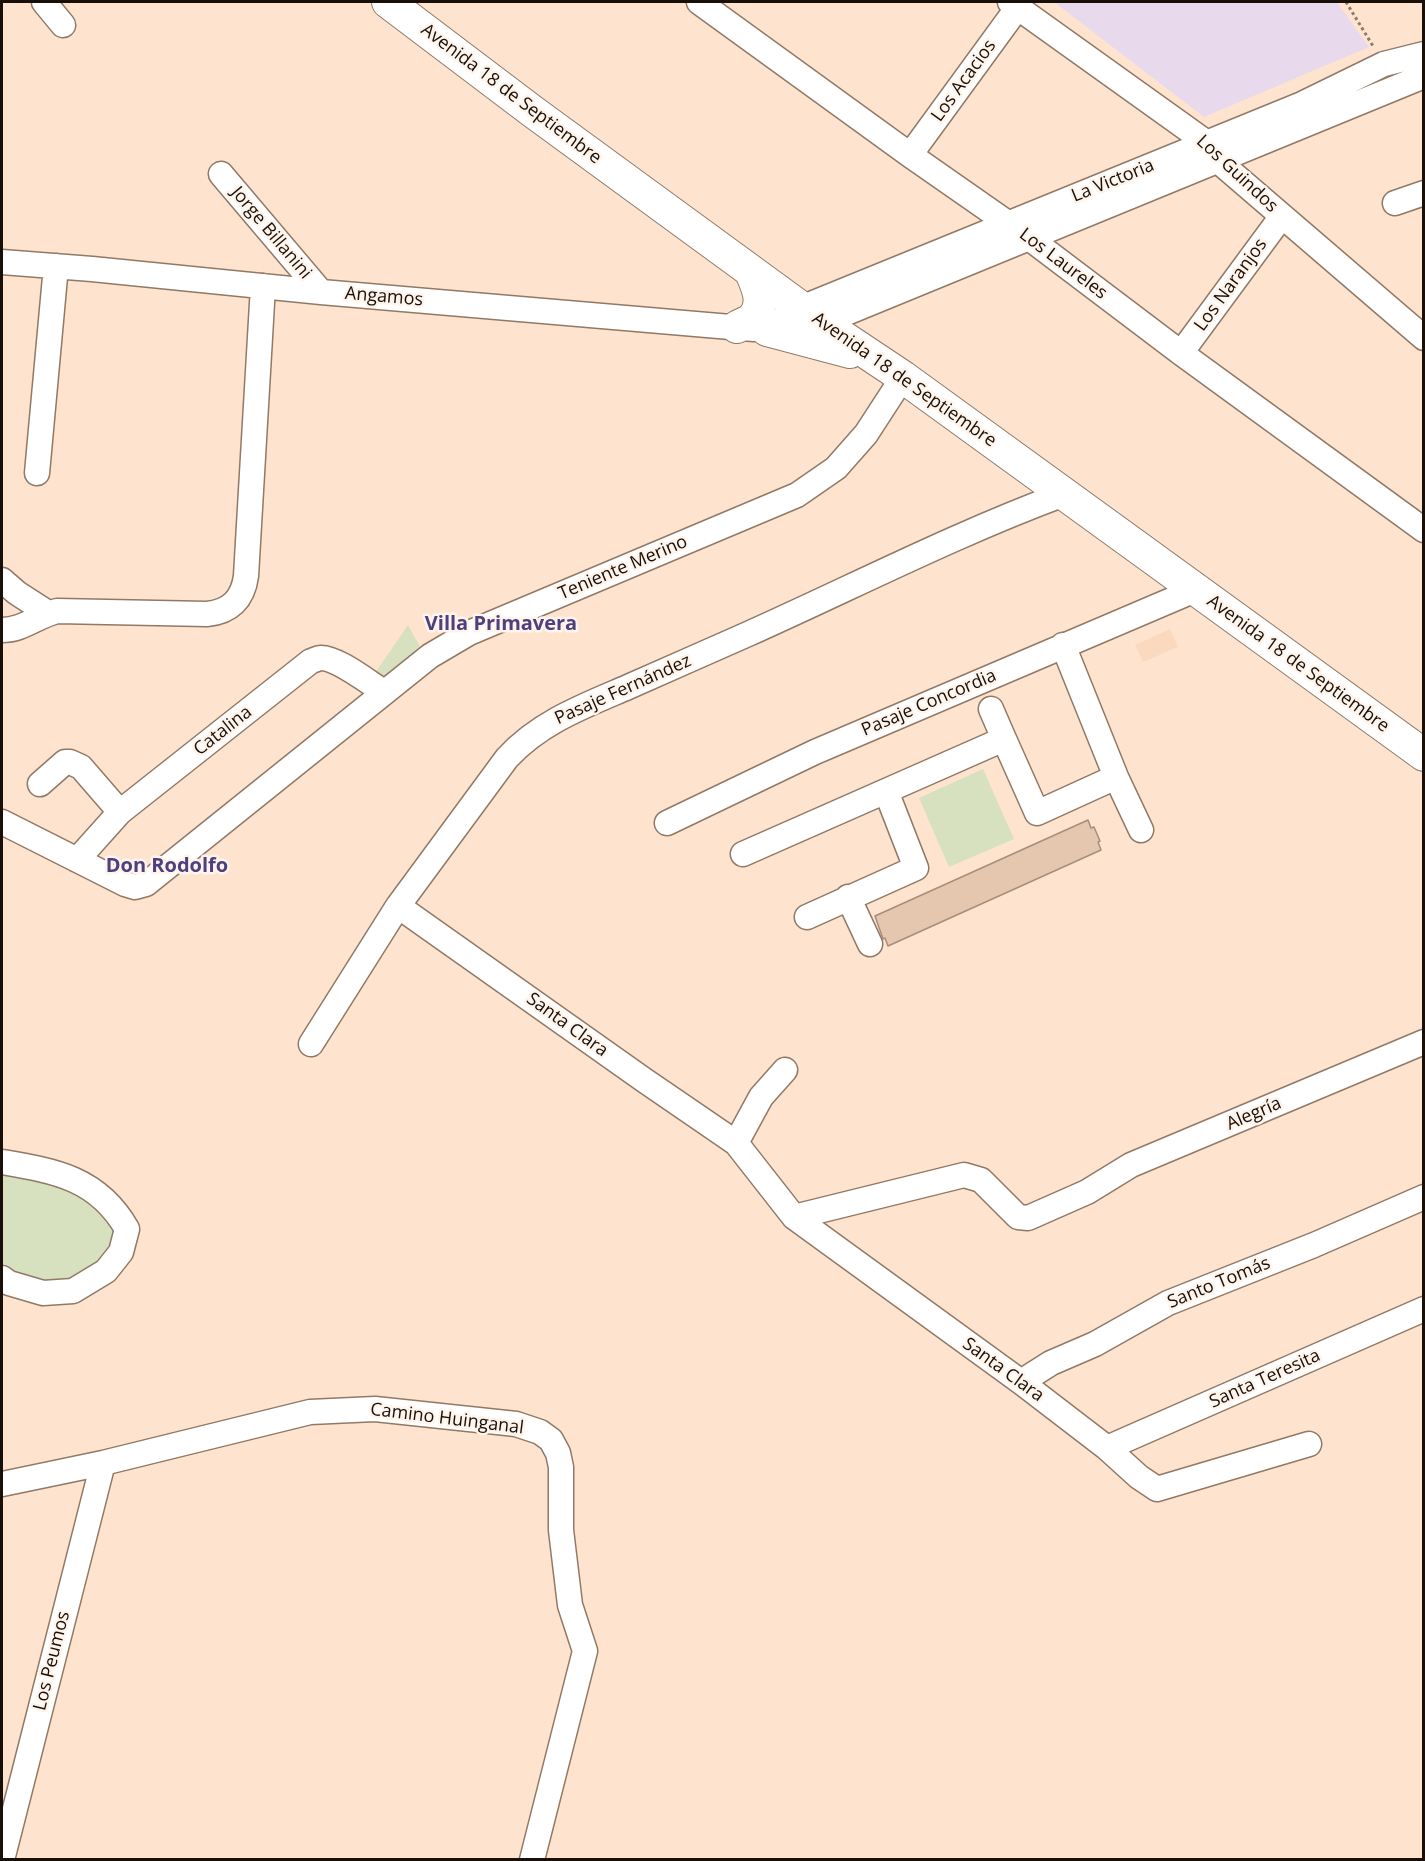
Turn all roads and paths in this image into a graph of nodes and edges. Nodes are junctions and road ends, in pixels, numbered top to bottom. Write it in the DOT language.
graph roads {
  1 [pos="44,2"];
  2 [pos="388,2"];
  3 [pos="699,2"];
  4 [pos="1346,2"];
  5 [pos="1014,4"];
  6 [pos="63,25"];
  7 [pos="1424,54"];
  8 [pos="1384,64"];
  9 [pos="1424,76"];
  10 [pos="1212,151"];
  11 [pos="910,155"];
  12 [pos="221,174"];
  13 [pos="1424,193"];
  14 [pos="1395,203"];
  15 [pos="1281,216"];
  16 [pos="1008,224"];
  17 [pos="1029,238"];
  18 [pos="2,262"];
  19 [pos="56,266"];
  20 [pos="752,272"];
  21 [pos="263,286"];
  22 [pos="321,292"];
  23 [pos="811,316"];
  24 [pos="736,327"];
  25 [pos="1419,328"];
  26 [pos="767,330"];
  27 [pos="1181,353"];
  28 [pos="876,359"];
  29 [pos="903,377"];
  30 [pos="37,473"];
  31 [pos="1064,494"];
  32 [pos="1424,530"];
  33 [pos="2,580"];
  34 [pos="1196,590"];
  35 [pos="48,613"];
  36 [pos="2,630"];
  37 [pos="1063,645"];
  38 [pos="384,692"];
  39 [pos="991,709"];
  40 [pos="1004,739"];
  41 [pos="1424,755"];
  42 [pos="1116,777"];
  43 [pos="40,784"];
  44 [pos="886,791"];
  45 [pos="120,812"];
  46 [pos="2,822"];
  47 [pos="667,823"];
  48 [pos="1141,830"];
  49 [pos="743,854"];
  50 [pos="77,860"];
  51 [pos="848,897"];
  52 [pos="398,906"];
  53 [pos="807,916"];
  54 [pos="870,944"];
  55 [pos="1424,1042"];
  56 [pos="311,1044"];
  57 [pos="785,1070"];
  58 [pos="736,1143"];
  59 [pos="2,1161"];
  60 [pos="1424,1197"];
  61 [pos="794,1217"];
  62 [pos="2,1278"];
  63 [pos="1424,1309"];
  64 [pos="1021,1382"];
  65 [pos="1309,1444"];
  66 [pos="1107,1448"];
  67 [pos="103,1463"];
  68 [pos="2,1484"];
  69 [pos="2,1860"];
  70 [pos="532,1860"];
  1 -- 6 [label="street"];
  2 -- 20 [label="main road, Avenida 18 de Septiembre"];
  3 -- 11 [label="street, Los Laureles"];
  4 -- 8 [label="path"];
  5 -- 10 [label="street, Los Guindos"];
  5 -- 11 [label="street, Los Acacios"];
  7 -- 8 [label="street, La Victoria"];
  8 -- 10 [label="street, La Victoria"];
  9 -- 10 [label="street, La Victoria"];
  10 -- 15 [label="street, Los Guindos"];
  10 -- 16 [label="street, La Victoria"];
  10 -- 17 [label="street, La Victoria"];
  11 -- 16 [label="street, Los Laureles"];
  12 -- 22 [label="street, Jorge Billanini"];
  13 -- 14 [label="street"];
  15 -- 25 [label="street, Los Guindos"];
  15 -- 27 [label="street, Los Naranjos"];
  16 -- 17 [label="street, Los Laureles"];
  16 -- 23 [label="street, La Victoria"];
  17 -- 23 [label="street, La Victoria"];
  17 -- 27 [label="street, Los Laureles"];
  18 -- 19 [label="street, Angamos"];
  19 -- 21 [label="street, Angamos"];
  19 -- 30 [label="street"];
  20 -- 23 [label="main road, Avenida 18 de Septiembre"];
  20 -- 24 [label="main road"];
  21 -- 22 [label="street, Angamos"];
  21 -- 35 [label="street"];
  22 -- 24 [label="street, Angamos"];
  23 -- 26 [label="street"];
  23 -- 28 [label="main road, Avenida 18 de Septiembre"];
  24 -- 26 [label="street, Angamos"];
  26 -- 28 [label="main road"];
  27 -- 32 [label="street, Los Laureles"];
  28 -- 29 [label="main road, Avenida 18 de Septiembre"];
  29 -- 31 [label="main road, Avenida 18 de Septiembre"];
  29 -- 38 [label="street, Teniente Merino"];
  31 -- 34 [label="main road, Avenida 18 de Septiembre"];
  31 -- 52 [label="street, Pasaje Fernández"];
  33 -- 35 [label="street"];
  34 -- 37 [label="street, Pasaje Concordia"];
  34 -- 41 [label="main road, Avenida 18 de Septiembre"];
  35 -- 36 [label="street"];
  37 -- 42 [label="street"];
  37 -- 47 [label="street, Pasaje Concordia"];
  38 -- 45 [label="street, Catalina"];
  38 -- 50 [label="street, Teniente Merino"];
  39 -- 40 [label="street"];
  40 -- 42 [label="street"];
  40 -- 44 [label="street"];
  42 -- 48 [label="street"];
  43 -- 45 [label="street"];
  44 -- 49 [label="street"];
  44 -- 51 [label="street"];
  45 -- 50 [label="street, Catalina"];
  46 -- 50 [label="street"];
  51 -- 53 [label="street"];
  51 -- 54 [label="street"];
  52 -- 56 [label="street, Pasaje Fernández"];
  52 -- 58 [label="street, Santa Clara"];
  55 -- 61 [label="street, Alegría"];
  57 -- 58 [label="street"];
  58 -- 61 [label="street, Santa Clara"];
  59 -- 62 [label="street"];
  60 -- 64 [label="street, Santo Tomás"];
  61 -- 64 [label="street, Santa Clara"];
  63 -- 66 [label="street, Santa Teresita"];
  64 -- 66 [label="street, Santa Clara"];
  65 -- 66 [label="street, Santa Clara"];
  67 -- 68 [label="street, Camino Huinganal"];
  67 -- 69 [label="street, Los Peumos"];
  67 -- 70 [label="street, Camino Huinganal"];
}
